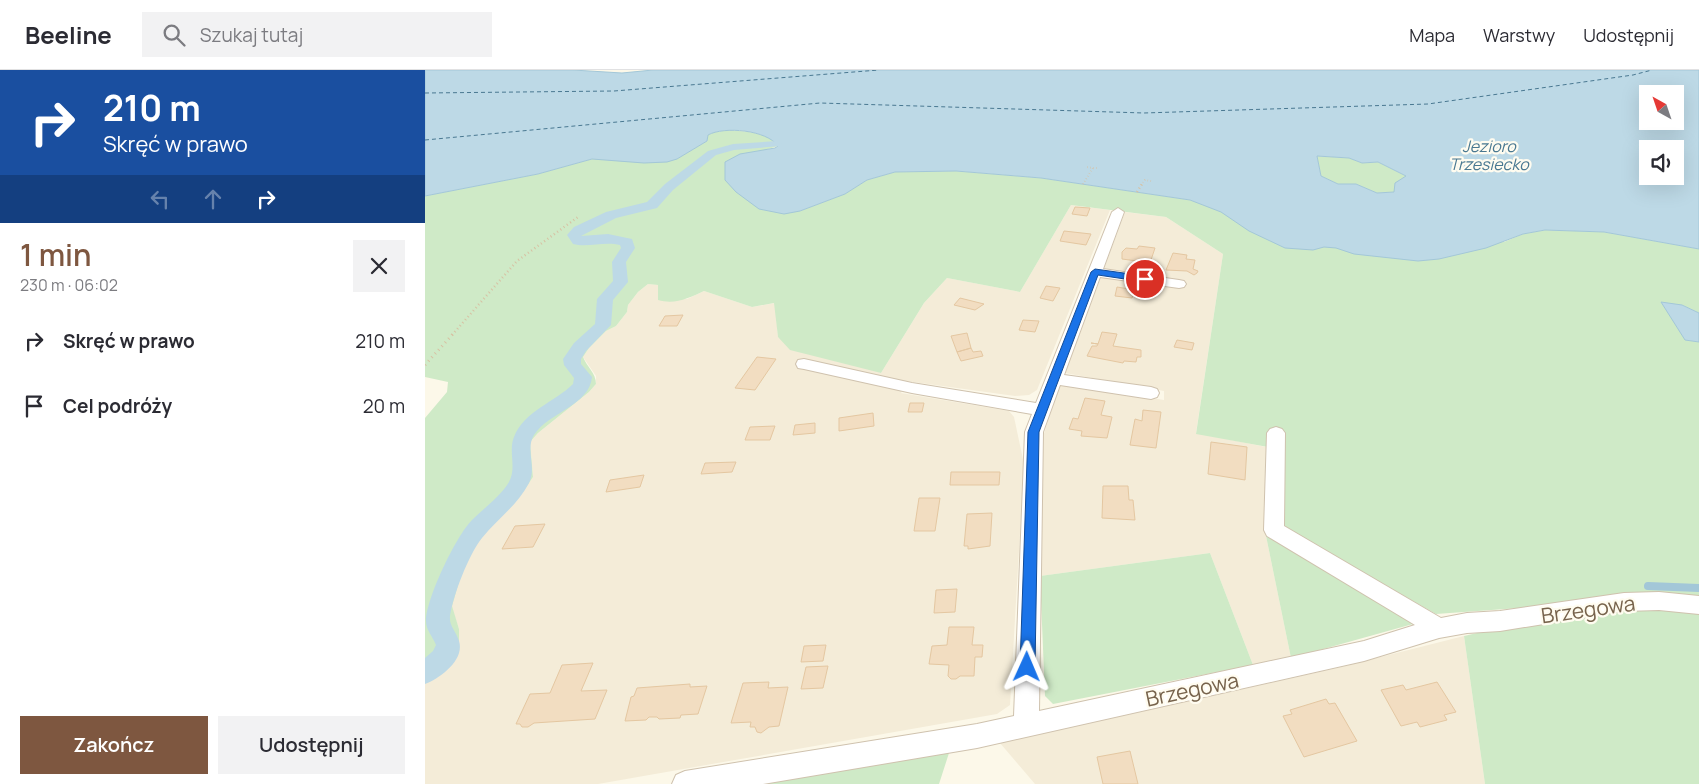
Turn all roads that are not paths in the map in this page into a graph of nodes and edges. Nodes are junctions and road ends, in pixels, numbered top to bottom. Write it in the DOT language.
graph roads {
  1 [pos="1118,212"];
  2 [pos="1095,272"];
  3 [pos="1179,284"];
  4 [pos="804,364"];
  5 [pos="1054,379"];
  6 [pos="1151,393"];
  7 [pos="1042,410"];
  8 [pos="1276,433"];
  9 [pos="1699,605"];
  10 [pos="1439,628"];
  11 [pos="1026,725"];
  12 [pos="685,784"];
  1 -- 2 [label="street"];
  2 -- 3 [label="street"];
  2 -- 5 [label="street"];
  4 -- 7 [label="street"];
  5 -- 6 [label="street"];
  5 -- 7 [label="street"];
  7 -- 11 [label="street"];
  8 -- 10 [label="street"];
  9 -- 10 [label="street, Brzegowa"];
  10 -- 11 [label="street, Brzegowa"];
  11 -- 12 [label="street, Brzegowa"];
}
